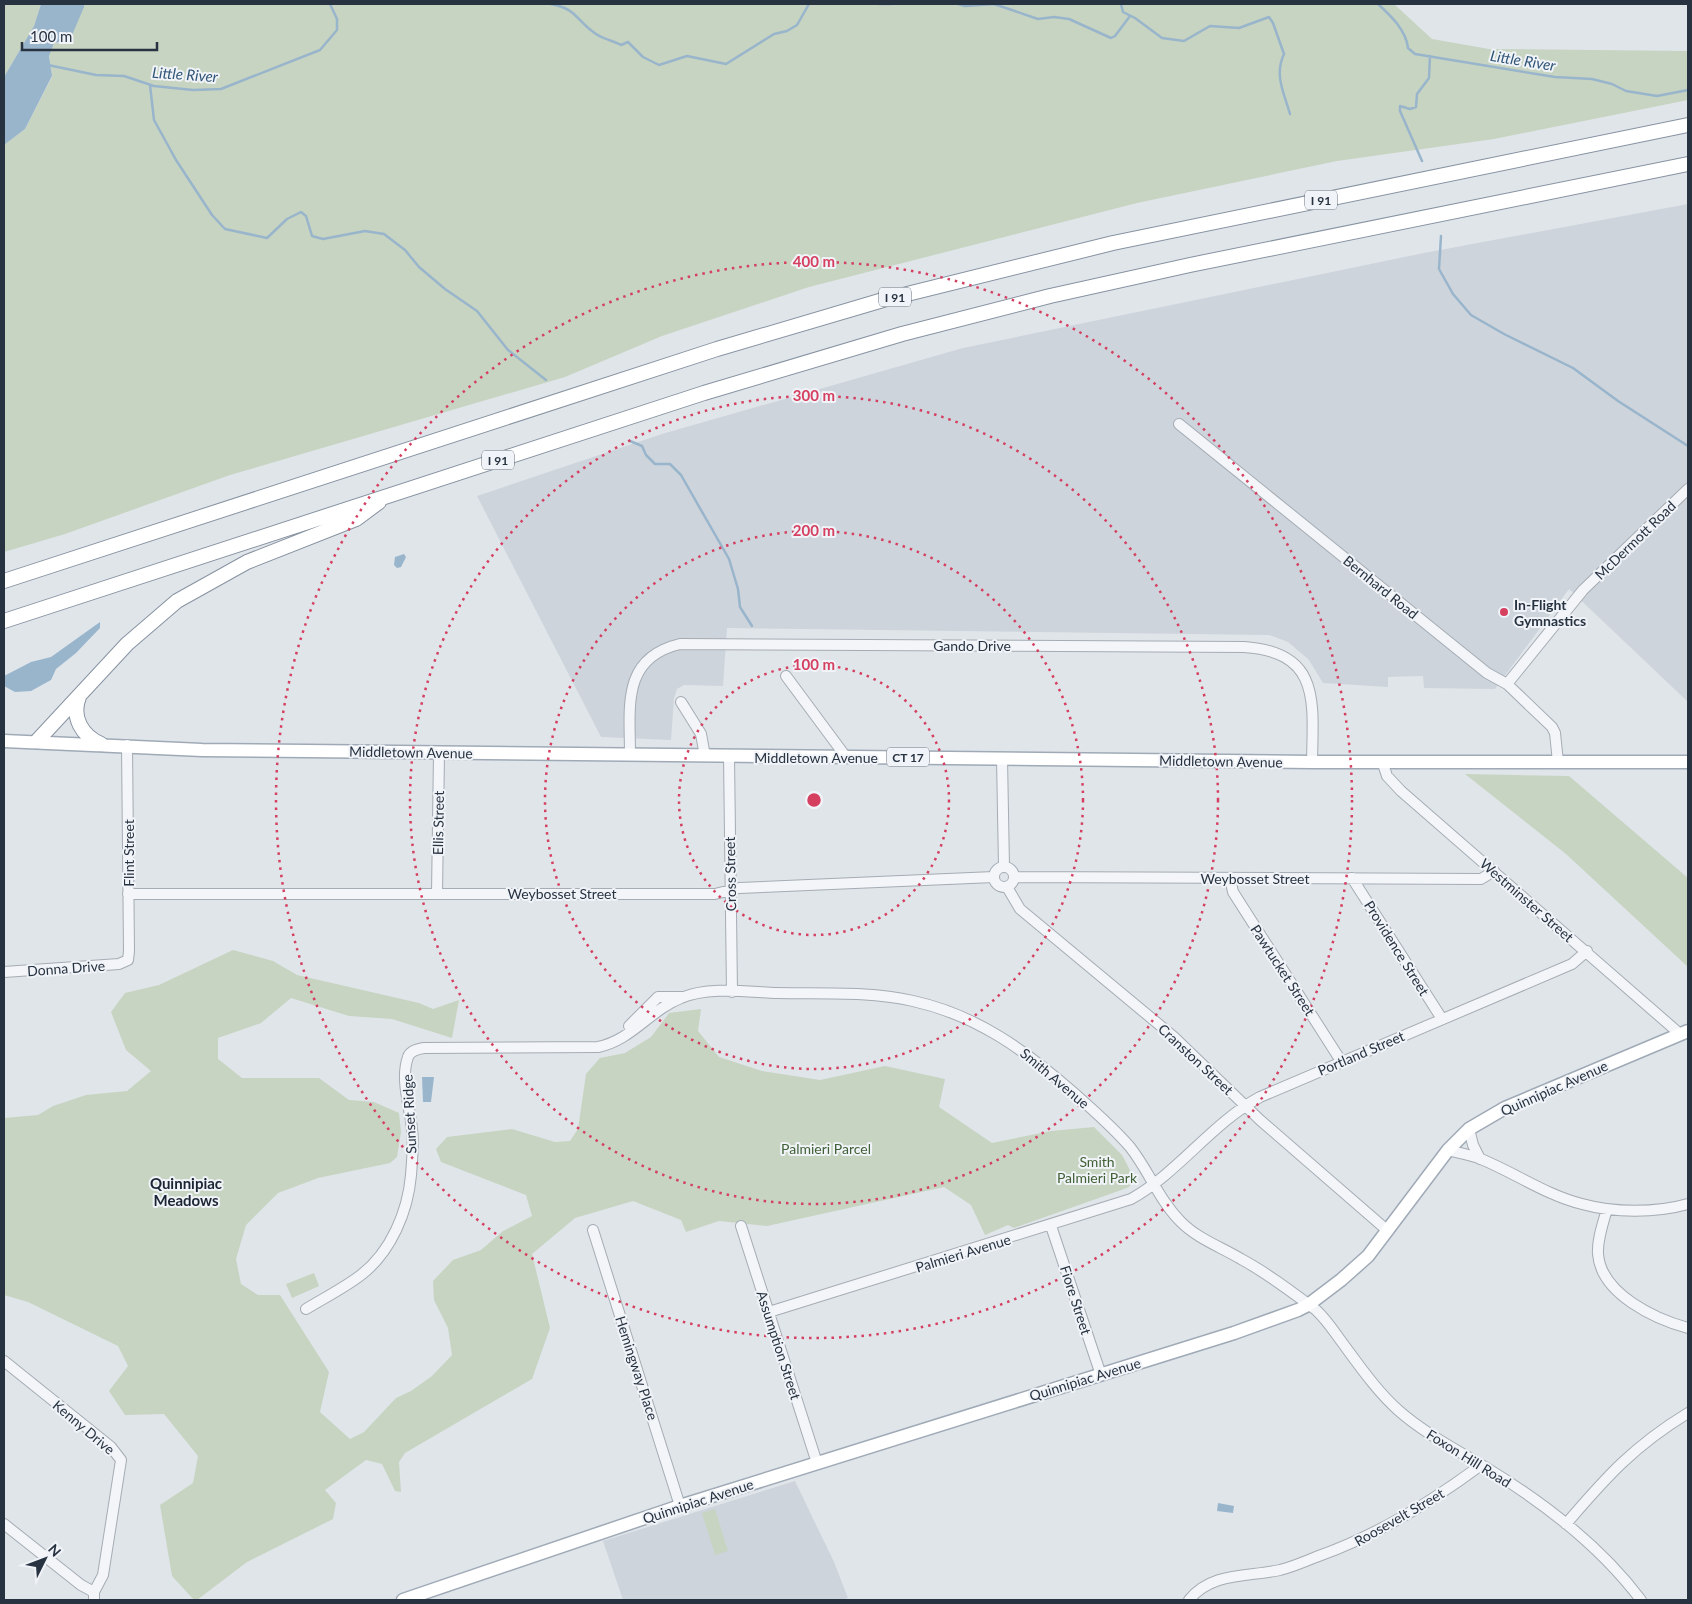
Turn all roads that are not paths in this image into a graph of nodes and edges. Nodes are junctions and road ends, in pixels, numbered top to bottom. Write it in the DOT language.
graph roads {
  1 [pos="1688,125"];
  2 [pos="1688,164"];
  3 [pos="1179,424"];
  4 [pos="1688,489"];
  5 [pos="385,497"];
  6 [pos="4,581"];
  7 [pos="4,621"];
  8 [pos="786,676"];
  9 [pos="1507,684"];
  10 [pos="81,694"];
  11 [pos="681,702"];
  12 [pos="4,741"];
  13 [pos="37,742"];
  14 [pos="101,744"];
  15 [pos="127,745"];
  16 [pos="439,752"];
  17 [pos="630,755"];
  18 [pos="705,756"];
  19 [pos="729,756"];
  20 [pos="846,757"];
  21 [pos="1002,758"];
  22 [pos="1382,761"];
  23 [pos="1312,762"];
  24 [pos="1558,762"];
  25 [pos="1688,762"];
  26 [pos="1004,867"];
  27 [pos="1494,871"];
  28 [pos="994,877"];
  29 [pos="1014,877"];
  30 [pos="1230,878"];
  31 [pos="1352,878"];
  32 [pos="1007,887"];
  33 [pos="730,889"];
  34 [pos="128,894"];
  35 [pos="437,894"];
  36 [pos="1587,951"];
  37 [pos="128,960"];
  38 [pos="4,972"];
  39 [pos="732,992"];
  40 [pos="1442,1019"];
  41 [pos="1684,1032"];
  42 [pos="1341,1061"];
  43 [pos="1245,1105"];
  44 [pos="1469,1129"];
  45 [pos="1448,1150"];
  46 [pos="1480,1159"];
  47 [pos="1153,1184"];
  48 [pos="1688,1204"];
  49 [pos="1607,1209"];
  50 [pos="741,1226"];
  51 [pos="1051,1226"];
  52 [pos="593,1230"];
  53 [pos="1388,1231"];
  54 [pos="1308,1305"];
  55 [pos="306,1309"];
  56 [pos="769,1312"];
  57 [pos="1688,1328"];
  58 [pos="4,1361"];
  59 [pos="1101,1375"];
  60 [pos="1688,1413"];
  61 [pos="816,1463"];
  62 [pos="1481,1465"];
  63 [pos="680,1506"];
  64 [pos="4,1524"];
  65 [pos="1566,1524"];
  66 [pos="94,1596"];
  67 [pos="403,1600"];
  68 [pos="1189,1600"];
  69 [pos="1641,1600"];
  1 -- 6 [label="highway, I 91"];
  2 -- 5 [label="highway, I 91"];
  3 -- 9 [label="street, Bernhard Road"];
  4 -- 9 [label="street, McDermott Road"];
  5 -- 7 [label="highway, I 91"];
  5 -- 10 [label="highway"];
  8 -- 20 [label="street"];
  9 -- 24 [label="street, Bernhard Road"];
  10 -- 13 [label="highway"];
  10 -- 14 [label="highway"];
  11 -- 18 [label="street"];
  12 -- 13 [label="main road, Middletown Avenue / CT 17"];
  13 -- 14 [label="main road, Middletown Avenue / CT 17"];
  14 -- 15 [label="main road, Middletown Avenue / CT 17"];
  15 -- 16 [label="main road, Middletown Avenue / CT 17"];
  15 -- 34 [label="street, Flint Street"];
  16 -- 17 [label="main road, Middletown Avenue / CT 17"];
  16 -- 35 [label="street, Ellis Street"];
  17 -- 18 [label="main road, Middletown Avenue / CT 17"];
  17 -- 23 [label="street, Gando Drive"];
  18 -- 19 [label="main road, Middletown Avenue / CT 17"];
  19 -- 20 [label="main road, Middletown Avenue / CT 17"];
  19 -- 33 [label="street, Cross Street"];
  20 -- 21 [label="main road, Middletown Avenue / CT 17"];
  21 -- 23 [label="main road, Middletown Avenue / CT 17"];
  21 -- 26 [label="street"];
  22 -- 23 [label="main road, Middletown Avenue / CT 17"];
  22 -- 24 [label="main road, Middletown Avenue / CT 17"];
  22 -- 27 [label="street, Westminster Street"];
  24 -- 25 [label="main road, Middletown Avenue / CT 17"];
  26 -- 28 [label="street"];
  26 -- 29 [label="street"];
  27 -- 31 [label="street, Weybosset Street"];
  27 -- 36 [label="street, Westminster Street"];
  28 -- 32 [label="street"];
  28 -- 33 [label="street, Weybosset Street"];
  29 -- 30 [label="street, Weybosset Street"];
  29 -- 32 [label="street"];
  30 -- 31 [label="street, Weybosset Street"];
  30 -- 42 [label="street, Pawtucket Street"];
  31 -- 40 [label="street, Providence Street"];
  32 -- 43 [label="street, Cranston Street"];
  33 -- 35 [label="street, Weybosset Street"];
  33 -- 39 [label="street, Cross Street"];
  34 -- 35 [label="street, Weybosset Street"];
  34 -- 37 [label="street, Flint Street"];
  36 -- 40 [label="street, Portland Street"];
  36 -- 41 [label="street, Westminster Street"];
  37 -- 38 [label="street, Donna Drive"];
  39 -- 47 [label="street, Smith Avenue"];
  39 -- 55 [label="street, Sunset Ridge"];
  40 -- 42 [label="street, Portland Street"];
  41 -- 44 [label="main road, Quinnipiac Avenue"];
  42 -- 43 [label="street, Portland Street"];
  43 -- 47 [label="street, Portland Street"];
  43 -- 53 [label="street, Cranston Street"];
  44 -- 45 [label="main road, Quinnipiac Avenue"];
  44 -- 46 [label="street"];
  45 -- 46 [label="street"];
  45 -- 53 [label="main road, Quinnipiac Avenue"];
  46 -- 49 [label="street"];
  47 -- 51 [label="street, Palmieri Avenue"];
  47 -- 54 [label="street, Smith Avenue"];
  48 -- 49 [label="street"];
  49 -- 57 [label="street"];
  50 -- 56 [label="street, Assumption Street"];
  51 -- 56 [label="street, Palmieri Avenue"];
  51 -- 59 [label="street, Fiore Street"];
  52 -- 63 [label="street, Hemingway Place"];
  53 -- 54 [label="main road, Quinnipiac Avenue"];
  54 -- 59 [label="main road, Quinnipiac Avenue"];
  54 -- 62 [label="street, Foxon Hill Road"];
  56 -- 61 [label="street, Assumption Street"];
  58 -- 66 [label="street, Kenny Drive"];
  59 -- 61 [label="main road, Quinnipiac Avenue"];
  60 -- 65 [label="street"];
  61 -- 63 [label="main road, Quinnipiac Avenue"];
  62 -- 65 [label="street, Foxon Hill Road"];
  62 -- 68 [label="street, Roosevelt Street"];
  63 -- 67 [label="main road, Quinnipiac Avenue"];
  64 -- 66 [label="street"];
  65 -- 69 [label="street, Foxon Hill Road"];
}
